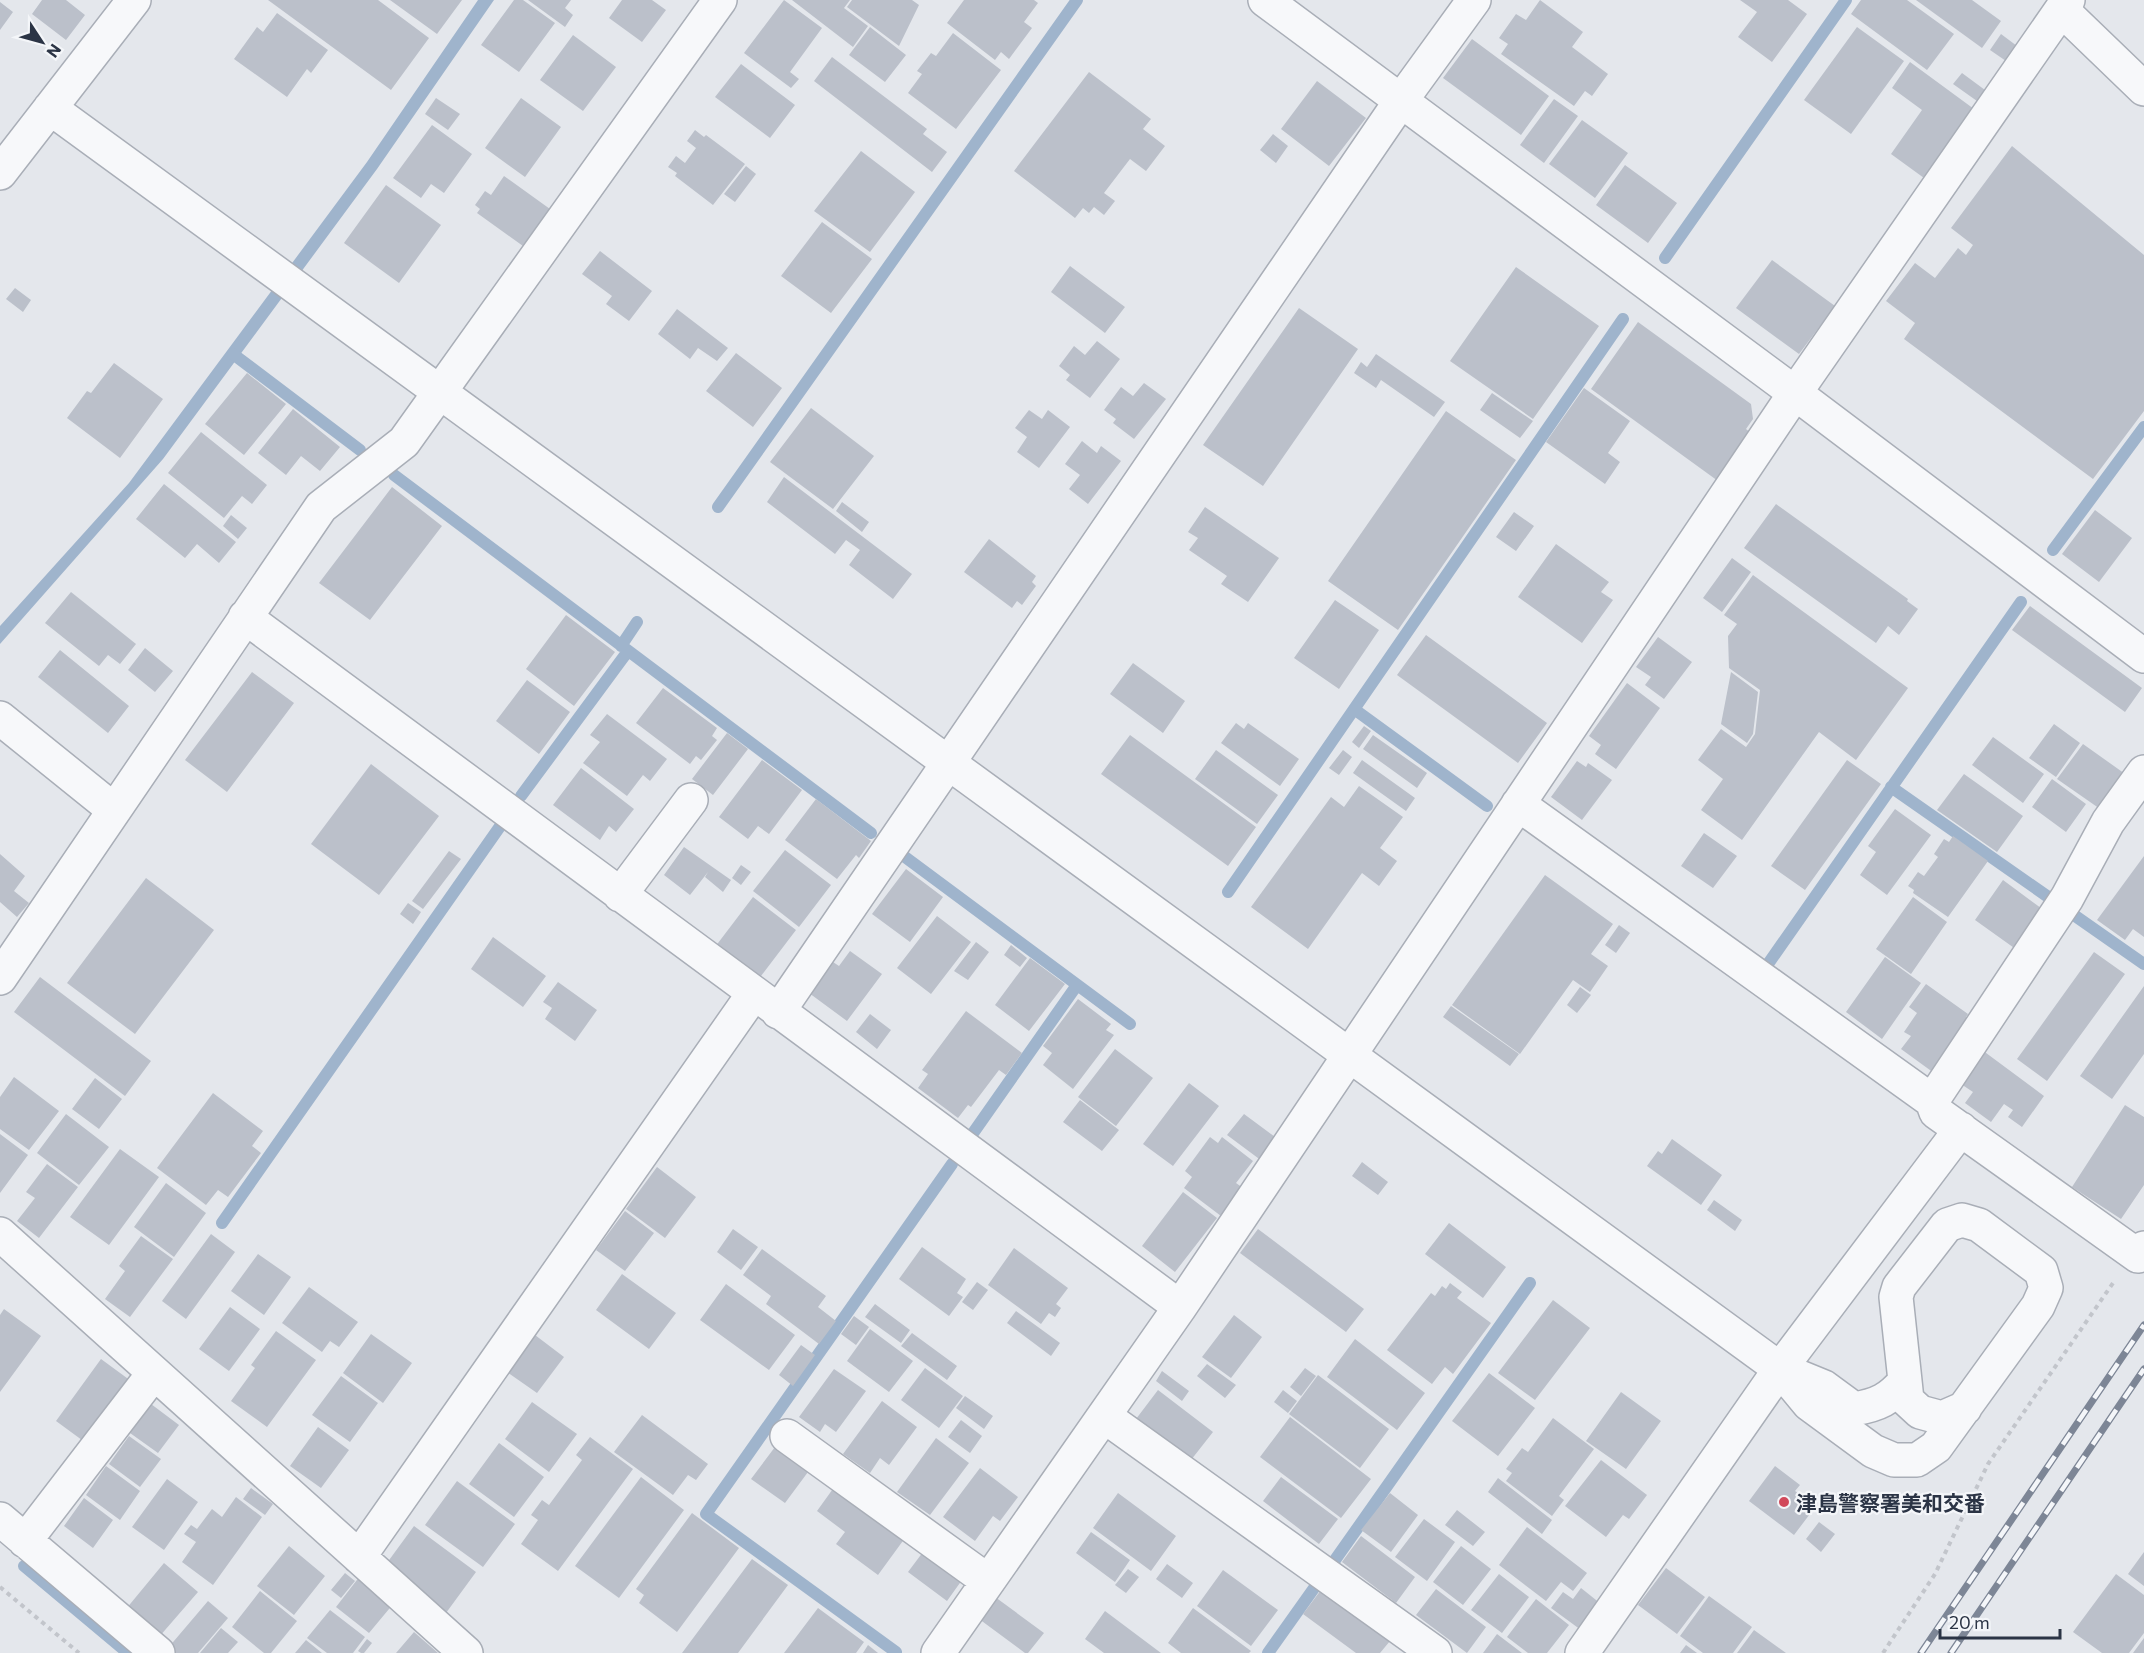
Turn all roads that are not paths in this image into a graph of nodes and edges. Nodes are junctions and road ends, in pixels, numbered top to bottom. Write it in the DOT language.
graph roads {
  1 [pos="134,0"];
  2 [pos="720,0"];
  3 [pos="1264,0"];
  4 [pos="1474,0"];
  5 [pos="2065,5"];
  6 [pos="2144,89"];
  7 [pos="1400,102"];
  8 [pos="50,108"];
  9 [pos="0,173"];
  10 [pos="440,392"];
  11 [pos="1795,393"];
  12 [pos="245,617"];
  13 [pos="2144,656"];
  14 [pos="0,718"];
  15 [pos="947,763"];
  16 [pos="2144,772"];
  17 [pos="691,800"];
  18 [pos="1518,804"];
  19 [pos="114,810"];
  20 [pos="620,895"];
  21 [pos="0,978"];
  22 [pos="766,1002"];
  23 [pos="1350,1056"];
  24 [pos="1932,1101"];
  25 [pos="1961,1130"];
  26 [pos="0,1234"];
  27 [pos="2139,1250"];
  28 [pos="1180,1307"];
  29 [pos="1780,1369"];
  30 [pos="154,1373"];
  31 [pos="1905,1381"];
  32 [pos="1965,1408"];
  33 [pos="1104,1416"];
  34 [pos="787,1436"];
  35 [pos="0,1519"];
  36 [pos="25,1540"];
  37 [pos="359,1557"];
  38 [pos="988,1581"];
  39 [pos="1596,1648"];
  40 [pos="158,1653"];
  41 [pos="466,1653"];
  42 [pos="938,1653"];
  43 [pos="1436,1653"];
  1 -- 8 [label="street"];
  2 -- 10 [label="street"];
  3 -- 7 [label="street"];
  4 -- 7 [label="street"];
  5 -- 6 [label="street"];
  5 -- 11 [label="street"];
  7 -- 11 [label="street"];
  7 -- 15 [label="street"];
  8 -- 9 [label="street"];
  8 -- 10 [label="street"];
  10 -- 12 [label="street"];
  10 -- 15 [label="street"];
  11 -- 13 [label="street"];
  11 -- 18 [label="street"];
  12 -- 19 [label="street"];
  12 -- 20 [label="street"];
  14 -- 19 [label="street"];
  15 -- 22 [label="street"];
  15 -- 23 [label="street"];
  16 -- 24 [label="street"];
  17 -- 20 [label="street"];
  18 -- 23 [label="street"];
  18 -- 24 [label="street"];
  19 -- 21 [label="street"];
  20 -- 22 [label="street"];
  22 -- 28 [label="street"];
  22 -- 37 [label="street"];
  23 -- 28 [label="street"];
  23 -- 29 [label="street"];
  24 -- 25 [label="street"];
  25 -- 27 [label="street"];
  25 -- 29 [label="street"];
  26 -- 30 [label="street"];
  28 -- 33 [label="street"];
  29 -- 31 [label="street"];
  29 -- 32 [label="street"];
  29 -- 39 [label="street"];
  30 -- 36 [label="street"];
  30 -- 37 [label="street"];
  31 -- 32 [label="street"];
  31 -- 32 [label="street"];
  33 -- 38 [label="street"];
  33 -- 43 [label="street"];
  34 -- 38 [label="street"];
  35 -- 36 [label="street"];
  36 -- 40 [label="street"];
  37 -- 41 [label="street"];
  38 -- 42 [label="street"];
}
